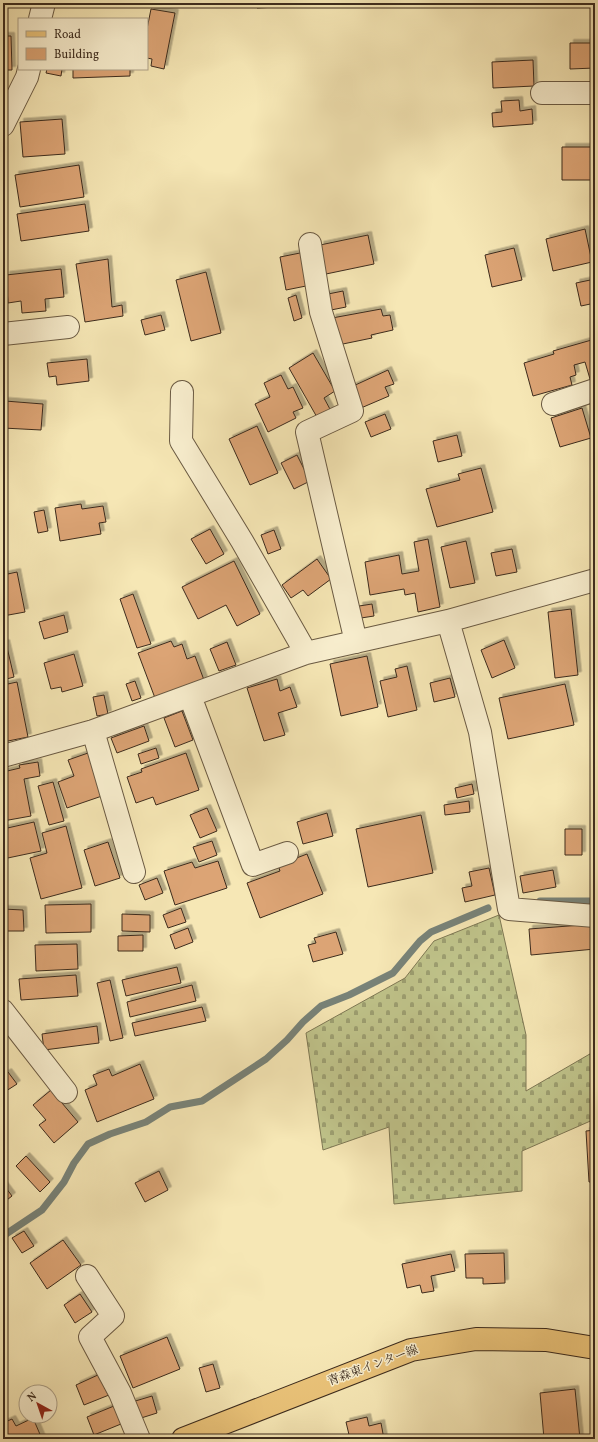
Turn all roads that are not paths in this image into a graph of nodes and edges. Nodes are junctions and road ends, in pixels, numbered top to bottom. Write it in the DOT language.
graph roads {
  1 [pos="44,3"];
  2 [pos="40,18"];
  3 [pos="18,81"];
  4 [pos="595,93"];
  5 [pos="542,94"];
  6 [pos="3,124"];
  7 [pos="310,244"];
  8 [pos="68,327"];
  9 [pos="3,334"];
  10 [pos="595,390"];
  11 [pos="182,392"];
  12 [pos="553,404"];
  13 [pos="595,580"];
  14 [pos="448,621"];
  15 [pos="356,642"];
  16 [pos="306,653"];
  17 [pos="190,696"];
  18 [pos="93,731"];
  19 [pos="3,756"];
  20 [pos="287,853"];
  21 [pos="134,872"];
  22 [pos="595,916"];
  23 [pos="3,1011"];
  24 [pos="66,1092"];
  25 [pos="86,1276"];
  26 [pos="595,1348"];
  27 [pos="140,1439"];
  28 [pos="183,1439"];
  1 -- 2 [label="street"];
  3 -- 6 [label="street"];
  4 -- 5 [label="street"];
  7 -- 15 [label="street"];
  8 -- 9 [label="street"];
  10 -- 12 [label="street"];
  11 -- 16 [label="street"];
  13 -- 14 [label="street"];
  14 -- 15 [label="street"];
  14 -- 22 [label="street"];
  15 -- 16 [label="street"];
  16 -- 17 [label="street"];
  17 -- 18 [label="street"];
  17 -- 20 [label="street"];
  18 -- 19 [label="street"];
  18 -- 21 [label="street"];
  23 -- 24 [label="street"];
  25 -- 27 [label="street"];
  26 -- 28 [label="main road, 青森東インター線"];
}
